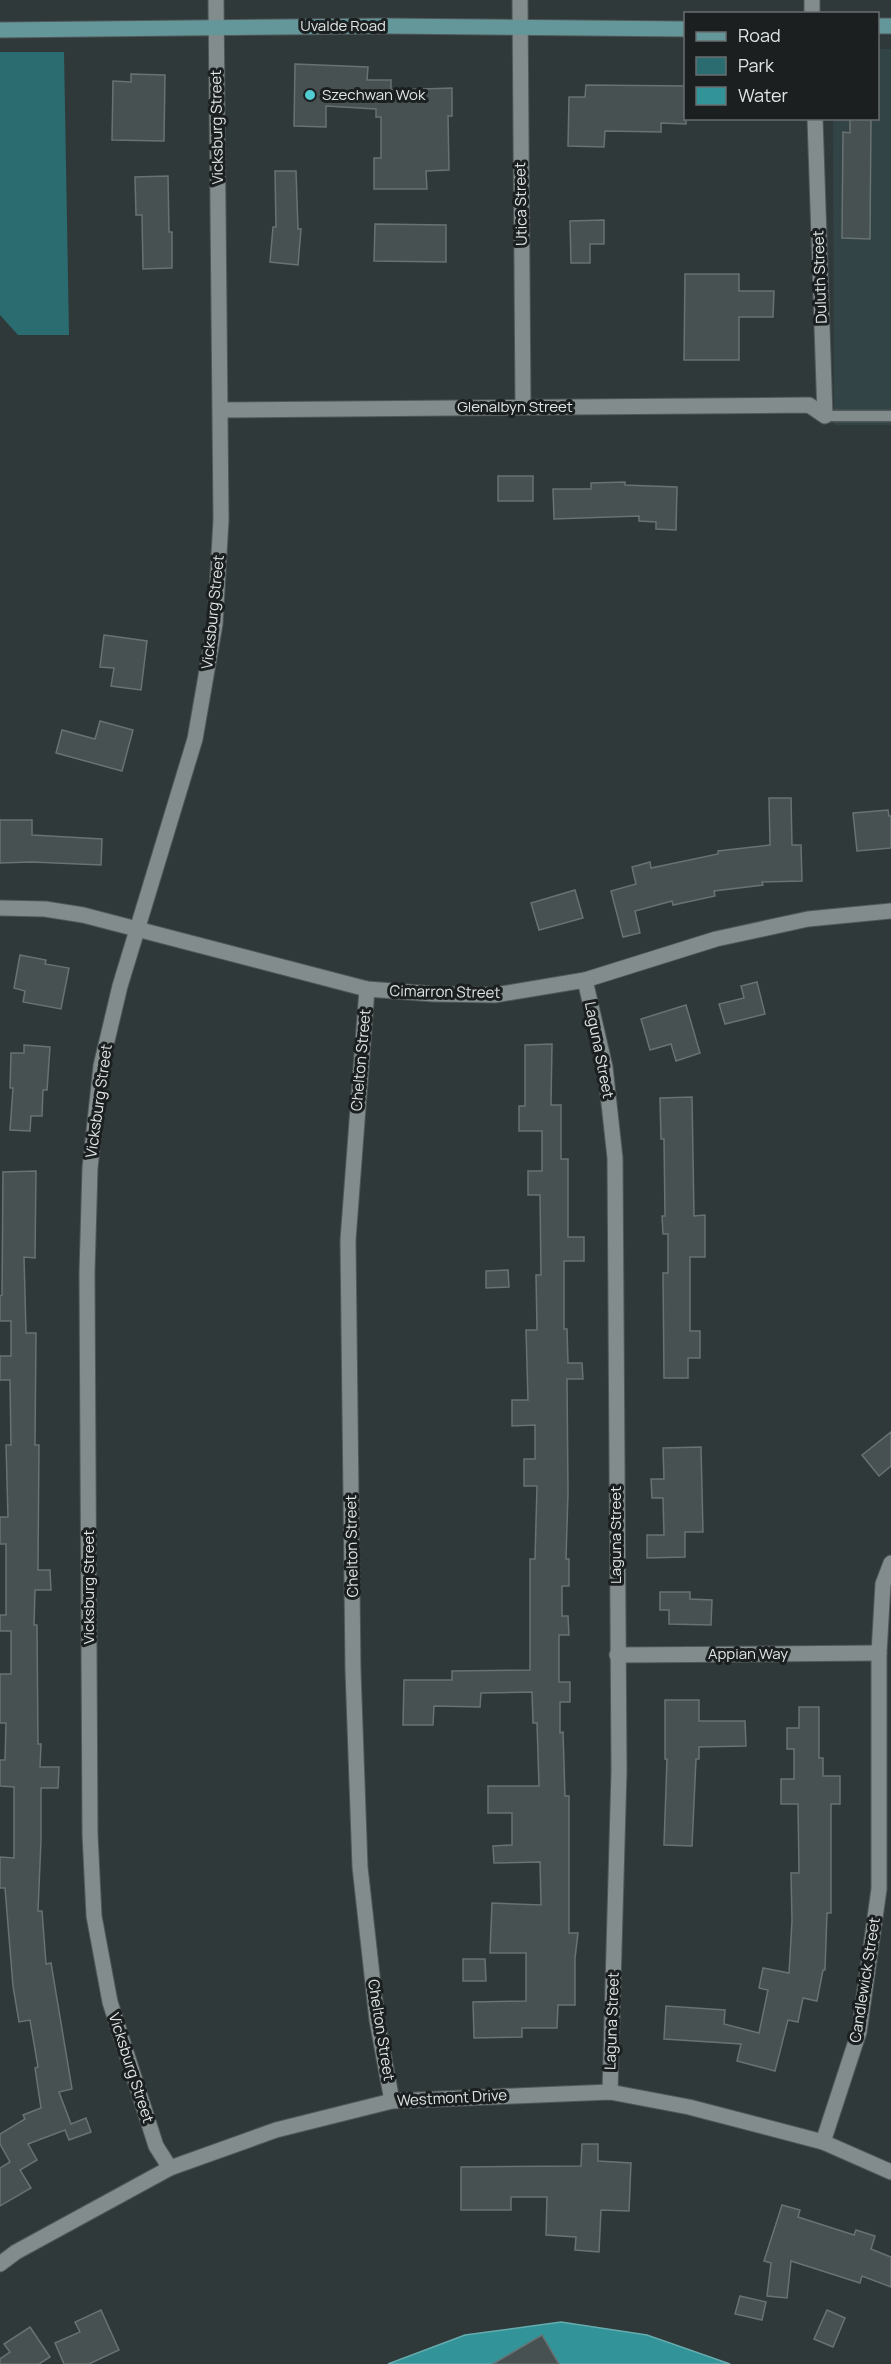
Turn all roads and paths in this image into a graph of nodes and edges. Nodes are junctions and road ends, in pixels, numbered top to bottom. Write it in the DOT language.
graph roads {
  1 [pos="216,0"];
  2 [pos="520,0"];
  3 [pos="216,26"];
  4 [pos="519,27"];
  5 [pos="684,29"];
  6 [pos="0,30"];
  7 [pos="815,120"];
  8 [pos="523,407"];
  9 [pos="221,410"];
  10 [pos="825,416"];
  11 [pos="891,416"];
  12 [pos="0,908"];
  13 [pos="891,911"];
  14 [pos="138,929"];
  15 [pos="585,981"];
  16 [pos="367,989"];
  17 [pos="891,1563"];
  18 [pos="879,1653"];
  19 [pos="617,1655"];
  20 [pos="610,2092"];
  21 [pos="392,2101"];
  22 [pos="823,2142"];
  23 [pos="170,2168"];
  24 [pos="891,2172"];
  25 [pos="0,2264"];
  1 -- 3 [label="street, Vicksburg Street"];
  2 -- 4 [label="street, Utica Street"];
  3 -- 4 [label="main road, Uvalde Road"];
  3 -- 6 [label="main road, Uvalde Road"];
  3 -- 9 [label="street, Vicksburg Street"];
  4 -- 5 [label="main road, Uvalde Road"];
  4 -- 8 [label="street, Utica Street"];
  7 -- 10 [label="street, Duluth Street"];
  8 -- 9 [label="street, Glenalbyn Street"];
  8 -- 10 [label="street, Glenalbyn Street"];
  9 -- 14 [label="street, Vicksburg Street"];
  10 -- 11 [label="lane"];
  12 -- 14 [label="street, Cimarron Street"];
  13 -- 15 [label="street, Cimarron Street"];
  14 -- 16 [label="street, Cimarron Street"];
  14 -- 23 [label="street, Vicksburg Street"];
  15 -- 16 [label="street, Cimarron Street"];
  15 -- 19 [label="street, Laguna Street"];
  16 -- 21 [label="street, Chelton Street"];
  17 -- 18 [label="street, Candlewick Street"];
  18 -- 19 [label="street, Appian Way"];
  18 -- 22 [label="street, Candlewick Street"];
  19 -- 20 [label="street, Laguna Street"];
  20 -- 21 [label="street, Westmont Drive"];
  20 -- 22 [label="street, Westmont Drive"];
  21 -- 23 [label="street, Westmont Drive"];
  22 -- 24 [label="street, Westmont Drive"];
  23 -- 25 [label="street, Westmont Drive"];
}
